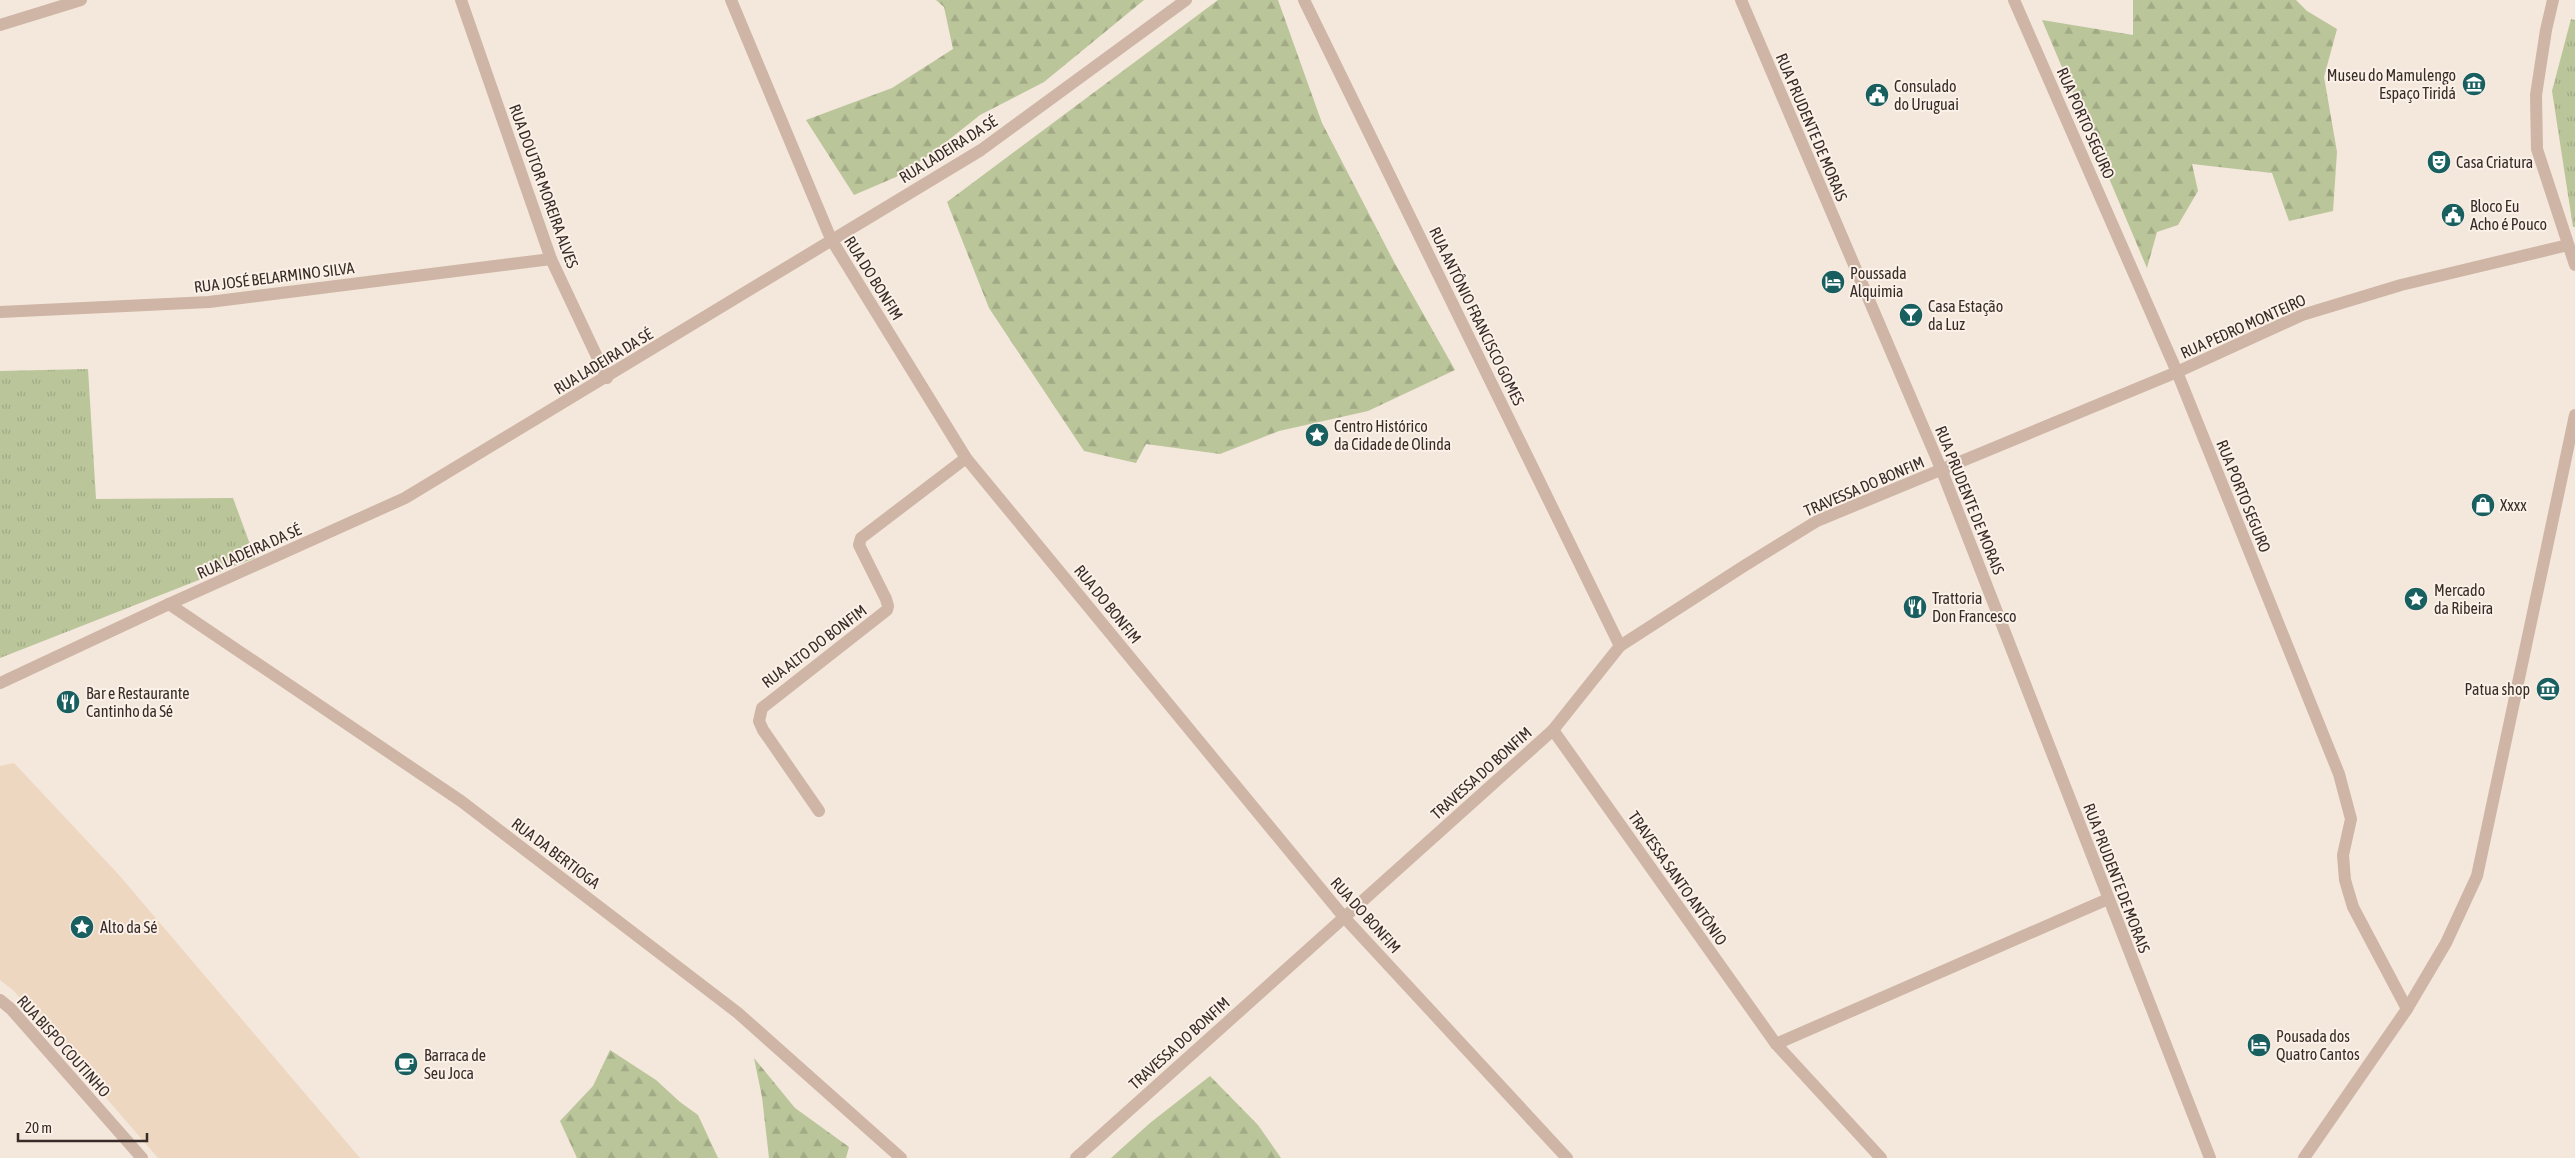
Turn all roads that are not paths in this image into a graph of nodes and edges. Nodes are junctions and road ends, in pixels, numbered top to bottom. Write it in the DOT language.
graph roads {
  1 [pos="81,0"];
  2 [pos="461,0"];
  3 [pos="731,0"];
  4 [pos="1186,0"];
  5 [pos="1304,0"];
  6 [pos="1741,0"];
  7 [pos="2014,0"];
  8 [pos="2553,0"];
  9 [pos="0,25"];
  10 [pos="831,239"];
  11 [pos="2568,245"];
  12 [pos="551,259"];
  13 [pos="2575,264"];
  14 [pos="0,312"];
  15 [pos="2177,372"];
  16 [pos="607,378"];
  17 [pos="2575,414"];
  18 [pos="966,458"];
  19 [pos="1942,471"];
  20 [pos="169,604"];
  21 [pos="1620,646"];
  22 [pos="0,683"];
  23 [pos="1553,730"];
  24 [pos="819,811"];
  25 [pos="2108,899"];
  26 [pos="1343,916"];
  27 [pos="0,1000"];
  28 [pos="2407,1009"];
  29 [pos="1776,1044"];
  30 [pos="142,1158"];
  31 [pos="901,1158"];
  32 [pos="1076,1158"];
  33 [pos="1567,1158"];
  34 [pos="1881,1158"];
  35 [pos="2210,1158"];
  36 [pos="2304,1158"];
  1 -- 9 [label="street"];
  2 -- 12 [label="street, RUA DOUTOR MOREIRA ALVES"];
  3 -- 10 [label="street, RUA DO BONFIM"];
  4 -- 10 [label="street, RUA LADEIRA DA SÉ"];
  5 -- 21 [label="street, RUA ANTÔNIO FRANCISCO GOMES"];
  6 -- 19 [label="street, RUA PRUDENTE DE MORAIS"];
  7 -- 15 [label="street, RUA PORTO SEGURO"];
  8 -- 11 [label="street"];
  10 -- 16 [label="street, RUA LADEIRA DA SÉ"];
  10 -- 18 [label="street, RUA DO BONFIM"];
  11 -- 13 [label="street"];
  11 -- 15 [label="street, RUA PEDRO MONTEIRO"];
  12 -- 14 [label="street, RUA JOSÉ BELARMINO SILVA"];
  12 -- 16 [label="street, RUA DOUTOR MOREIRA ALVES"];
  15 -- 19 [label="street, RUA PEDRO MONTEIRO"];
  15 -- 28 [label="street, RUA PORTO SEGURO"];
  16 -- 20 [label="street, RUA LADEIRA DA SÉ"];
  17 -- 28 [label="street"];
  18 -- 24 [label="street, RUA ALTO DO BONFIM"];
  18 -- 26 [label="street, RUA DO BONFIM"];
  19 -- 21 [label="street, TRAVESSA DO BONFIM"];
  19 -- 25 [label="street, RUA PRUDENTE DE MORAIS"];
  20 -- 22 [label="street, RUA LADEIRA DA SÉ"];
  20 -- 31 [label="street, RUA DA BERTIOGA"];
  21 -- 23 [label="street, TRAVESSA DO BONFIM"];
  23 -- 26 [label="street, TRAVESSA DO BONFIM"];
  23 -- 29 [label="street, TRAVESSA SANTO ANTÔNIO"];
  25 -- 29 [label="street"];
  25 -- 35 [label="street, RUA PRUDENTE DE MORAIS"];
  26 -- 32 [label="street, TRAVESSA DO BONFIM"];
  26 -- 33 [label="street, RUA DO BONFIM"];
  27 -- 30 [label="street, RUA BISPO COUTINHO"];
  28 -- 36 [label="street"];
  29 -- 34 [label="street, TRAVESSA SANTO ANTÔNIO"];
}
